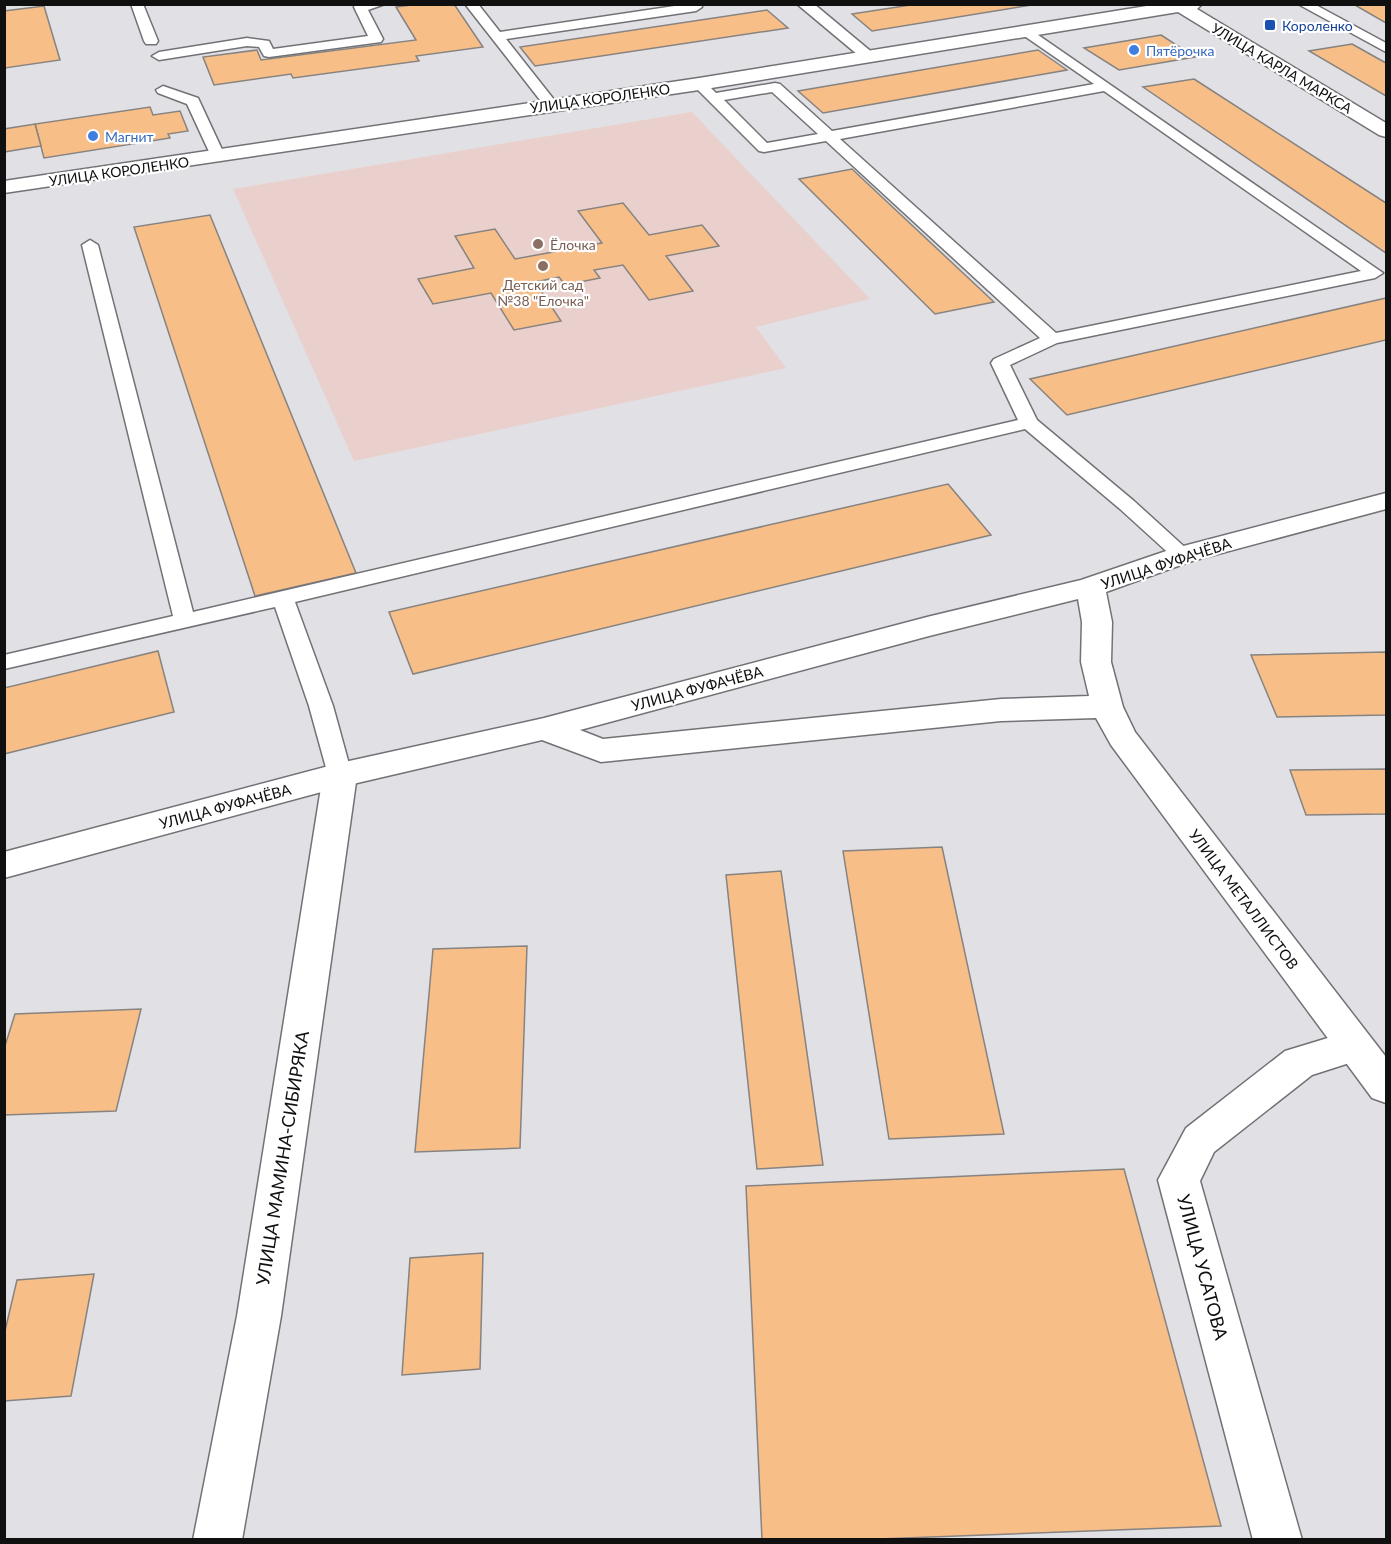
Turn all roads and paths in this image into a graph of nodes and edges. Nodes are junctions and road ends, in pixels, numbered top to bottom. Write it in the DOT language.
graph roads {
  1 [pos="137,4"];
  2 [pos="379,4"];
  3 [pos="471,4"];
  4 [pos="694,4"];
  5 [pos="803,4"];
  6 [pos="1304,4"];
  7 [pos="1184,5"];
  8 [pos="1028,32"];
  9 [pos="496,37"];
  10 [pos="151,41"];
  11 [pos="1386,49"];
  12 [pos="159,56"];
  13 [pos="869,57"];
  14 [pos="1106,86"];
  15 [pos="163,90"];
  16 [pos="706,91"];
  17 [pos="552,106"];
  18 [pos="1386,131"];
  19 [pos="828,137"];
  20 [pos="218,156"];
  21 [pos="4,187"];
  22 [pos="90,245"];
  23 [pos="1052,339"];
  24 [pos="1029,423"];
  25 [pos="1386,501"];
  26 [pos="1182,555"];
  27 [pos="1090,587"];
  28 [pos="284,598"];
  29 [pos="184,620"];
  30 [pos="4,662"];
  31 [pos="1107,707"];
  32 [pos="544,729"];
  33 [pos="340,775"];
  34 [pos="4,865"];
  35 [pos="1354,1046"];
  36 [pos="1386,1086"];
  37 [pos="217,1539"];
  38 [pos="1278,1539"];
  1 -- 10 [label="lane"];
  2 -- 12 [label="lane"];
  3 -- 9 [label="lane"];
  4 -- 9 [label="lane"];
  5 -- 13 [label="lane"];
  6 -- 11 [label="lane"];
  7 -- 8 [label="street, УЛИЦА КОРОЛЕНКО"];
  7 -- 18 [label="street, УЛИЦА КАРЛА МАРКСА"];
  8 -- 13 [label="street, УЛИЦА КОРОЛЕНКО"];
  8 -- 14 [label="lane"];
  9 -- 17 [label="lane"];
  13 -- 16 [label="street, УЛИЦА КОРОЛЕНКО"];
  14 -- 19 [label="lane"];
  14 -- 23 [label="lane"];
  15 -- 20 [label="lane"];
  16 -- 17 [label="street, УЛИЦА КОРОЛЕНКО"];
  16 -- 19 [label="lane"];
  16 -- 19 [label="lane"];
  17 -- 20 [label="street, УЛИЦА КОРОЛЕНКО"];
  19 -- 23 [label="lane"];
  20 -- 21 [label="street, УЛИЦА КОРОЛЕНКО"];
  22 -- 29 [label="lane"];
  23 -- 24 [label="lane"];
  24 -- 26 [label="lane"];
  24 -- 28 [label="lane"];
  25 -- 26 [label="street, УЛИЦА ФУФАЧЁВА"];
  26 -- 27 [label="street, УЛИЦА ФУФАЧЁВА"];
  27 -- 31 [label="street, УЛИЦА МЕТАЛЛИСТОВ"];
  27 -- 32 [label="street, УЛИЦА ФУФАЧЁВА"];
  28 -- 29 [label="lane"];
  28 -- 33 [label="lane"];
  29 -- 30 [label="lane"];
  31 -- 32 [label="street"];
  31 -- 35 [label="street, УЛИЦА МЕТАЛЛИСТОВ"];
  32 -- 33 [label="street, УЛИЦА ФУФАЧЁВА"];
  33 -- 34 [label="street, УЛИЦА ФУФАЧЁВА"];
  33 -- 37 [label="street, УЛИЦА МАМИНА-СИБИРЯКА"];
  35 -- 36 [label="street, УЛИЦА МЕТАЛЛИСТОВ"];
  35 -- 38 [label="street, УЛИЦА УСАТОВА"];
}
